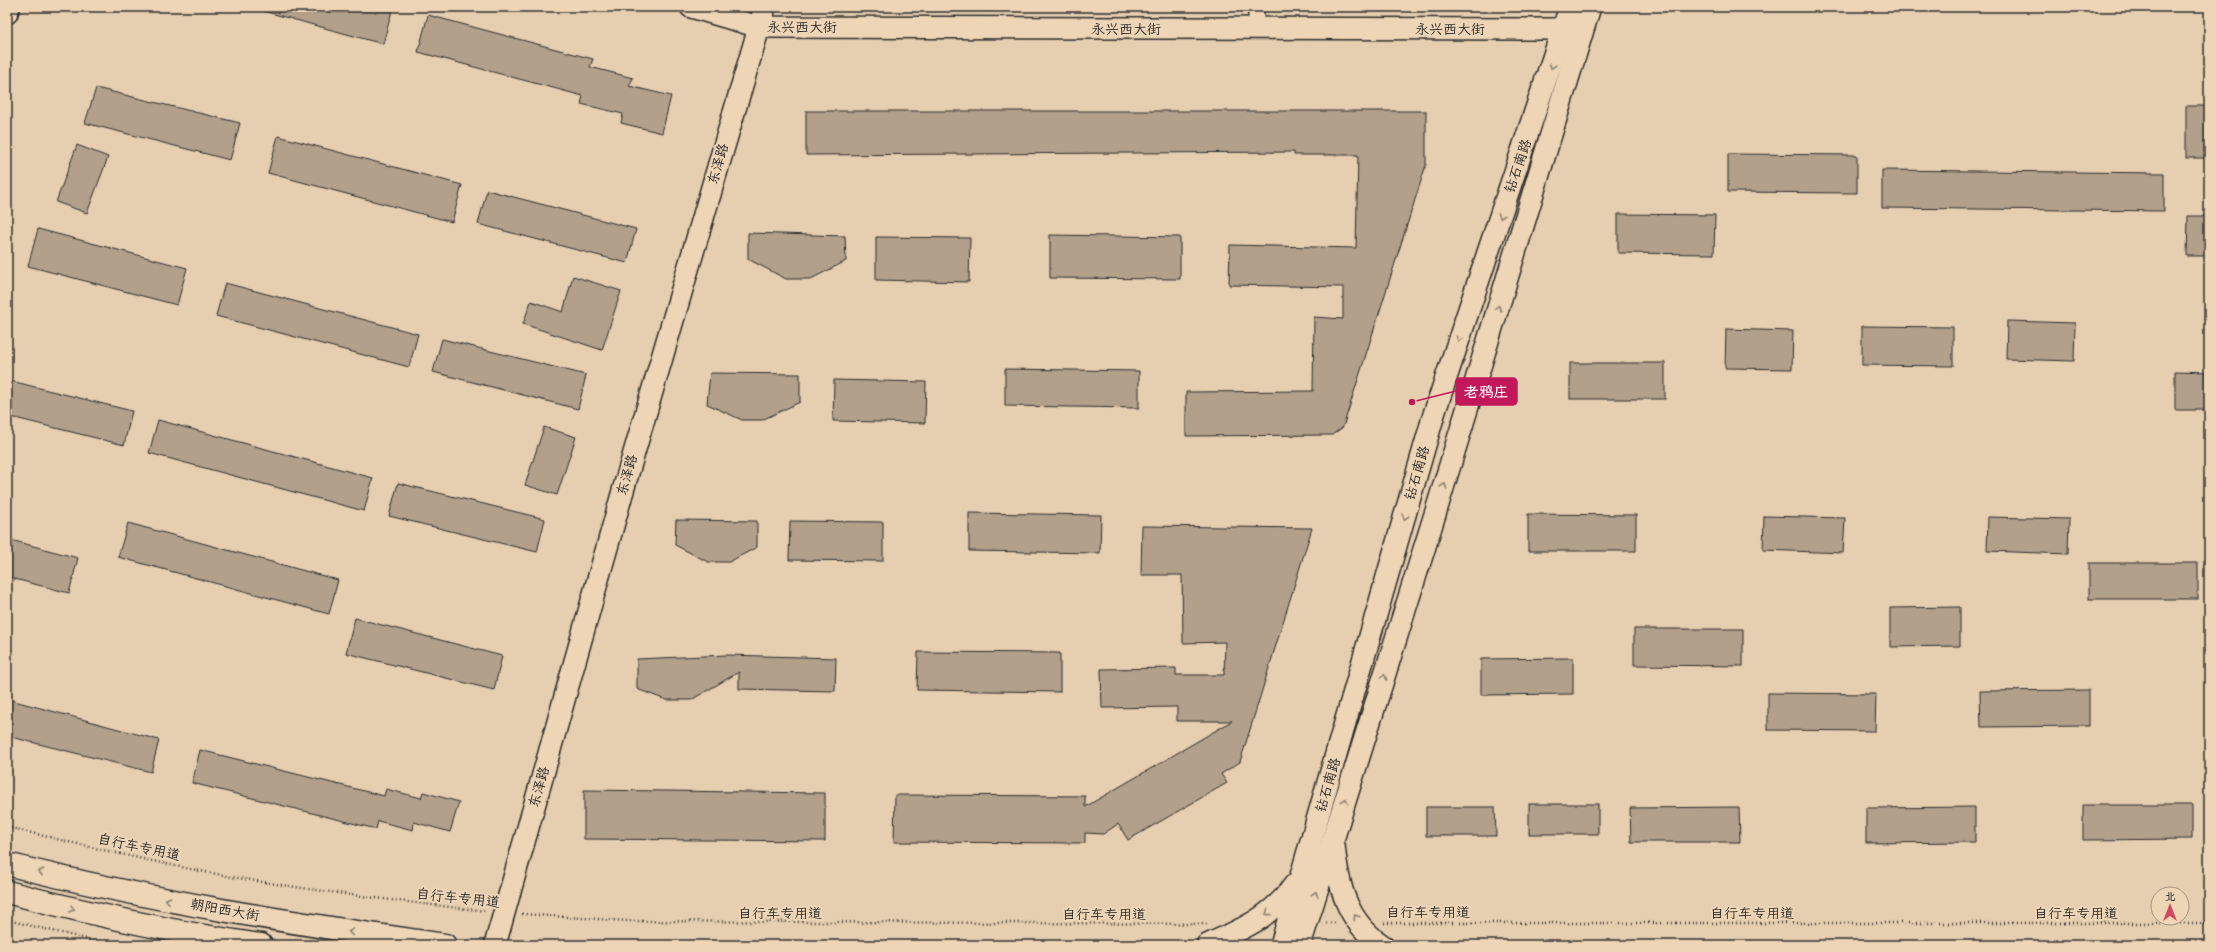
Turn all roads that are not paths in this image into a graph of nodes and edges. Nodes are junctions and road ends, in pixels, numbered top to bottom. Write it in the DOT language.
graph roads {
  1 [pos="9,7"];
  2 [pos="691,7"];
  3 [pos="765,7"];
  4 [pos="1256,7"];
  5 [pos="1570,7"];
  6 [pos="1590,7"];
  7 [pos="7,13"];
  8 [pos="759,27"];
  9 [pos="1564,29"];
  10 [pos="1256,30"];
  11 [pos="1333,838"];
  12 [pos="7,864"];
  13 [pos="1302,873"];
  14 [pos="7,892"];
  15 [pos="261,945"];
  16 [pos="445,945"];
  17 [pos="495,945"];
  18 [pos="1207,945"];
  19 [pos="1281,945"];
  20 [pos="1300,945"];
  21 [pos="1382,945"];
  1 -- 7 [label="main road"];
  2 -- 8 [label="main road, 永兴西大街"];
  3 -- 8 [label="main road, 东泽路"];
  4 -- 10 [label="street"];
  5 -- 9 [label="main road, 钻石南路"];
  11 -- 6 [label="main road, 钻石南路, one-way"];
  8 -- 10 [label="main road, 永兴西大街"];
  8 -- 17 [label="main road, 东泽路"];
  9 -- 10 [label="main road, 永兴西大街"];
  9 -- 13 [label="main road, 钻石南路, one-way"];
  20 -- 11 [label="main road, 钻石南路, one-way"];
  21 -- 11 [label="main road, one-way"];
  16 -- 12 [label="main road, 朝阳西大街, one-way"];
  13 -- 18 [label="main road, one-way"];
  13 -- 19 [label="main road, 钻石南路"];
  14 -- 15 [label="main road, 朝阳西大街, one-way"];
}
